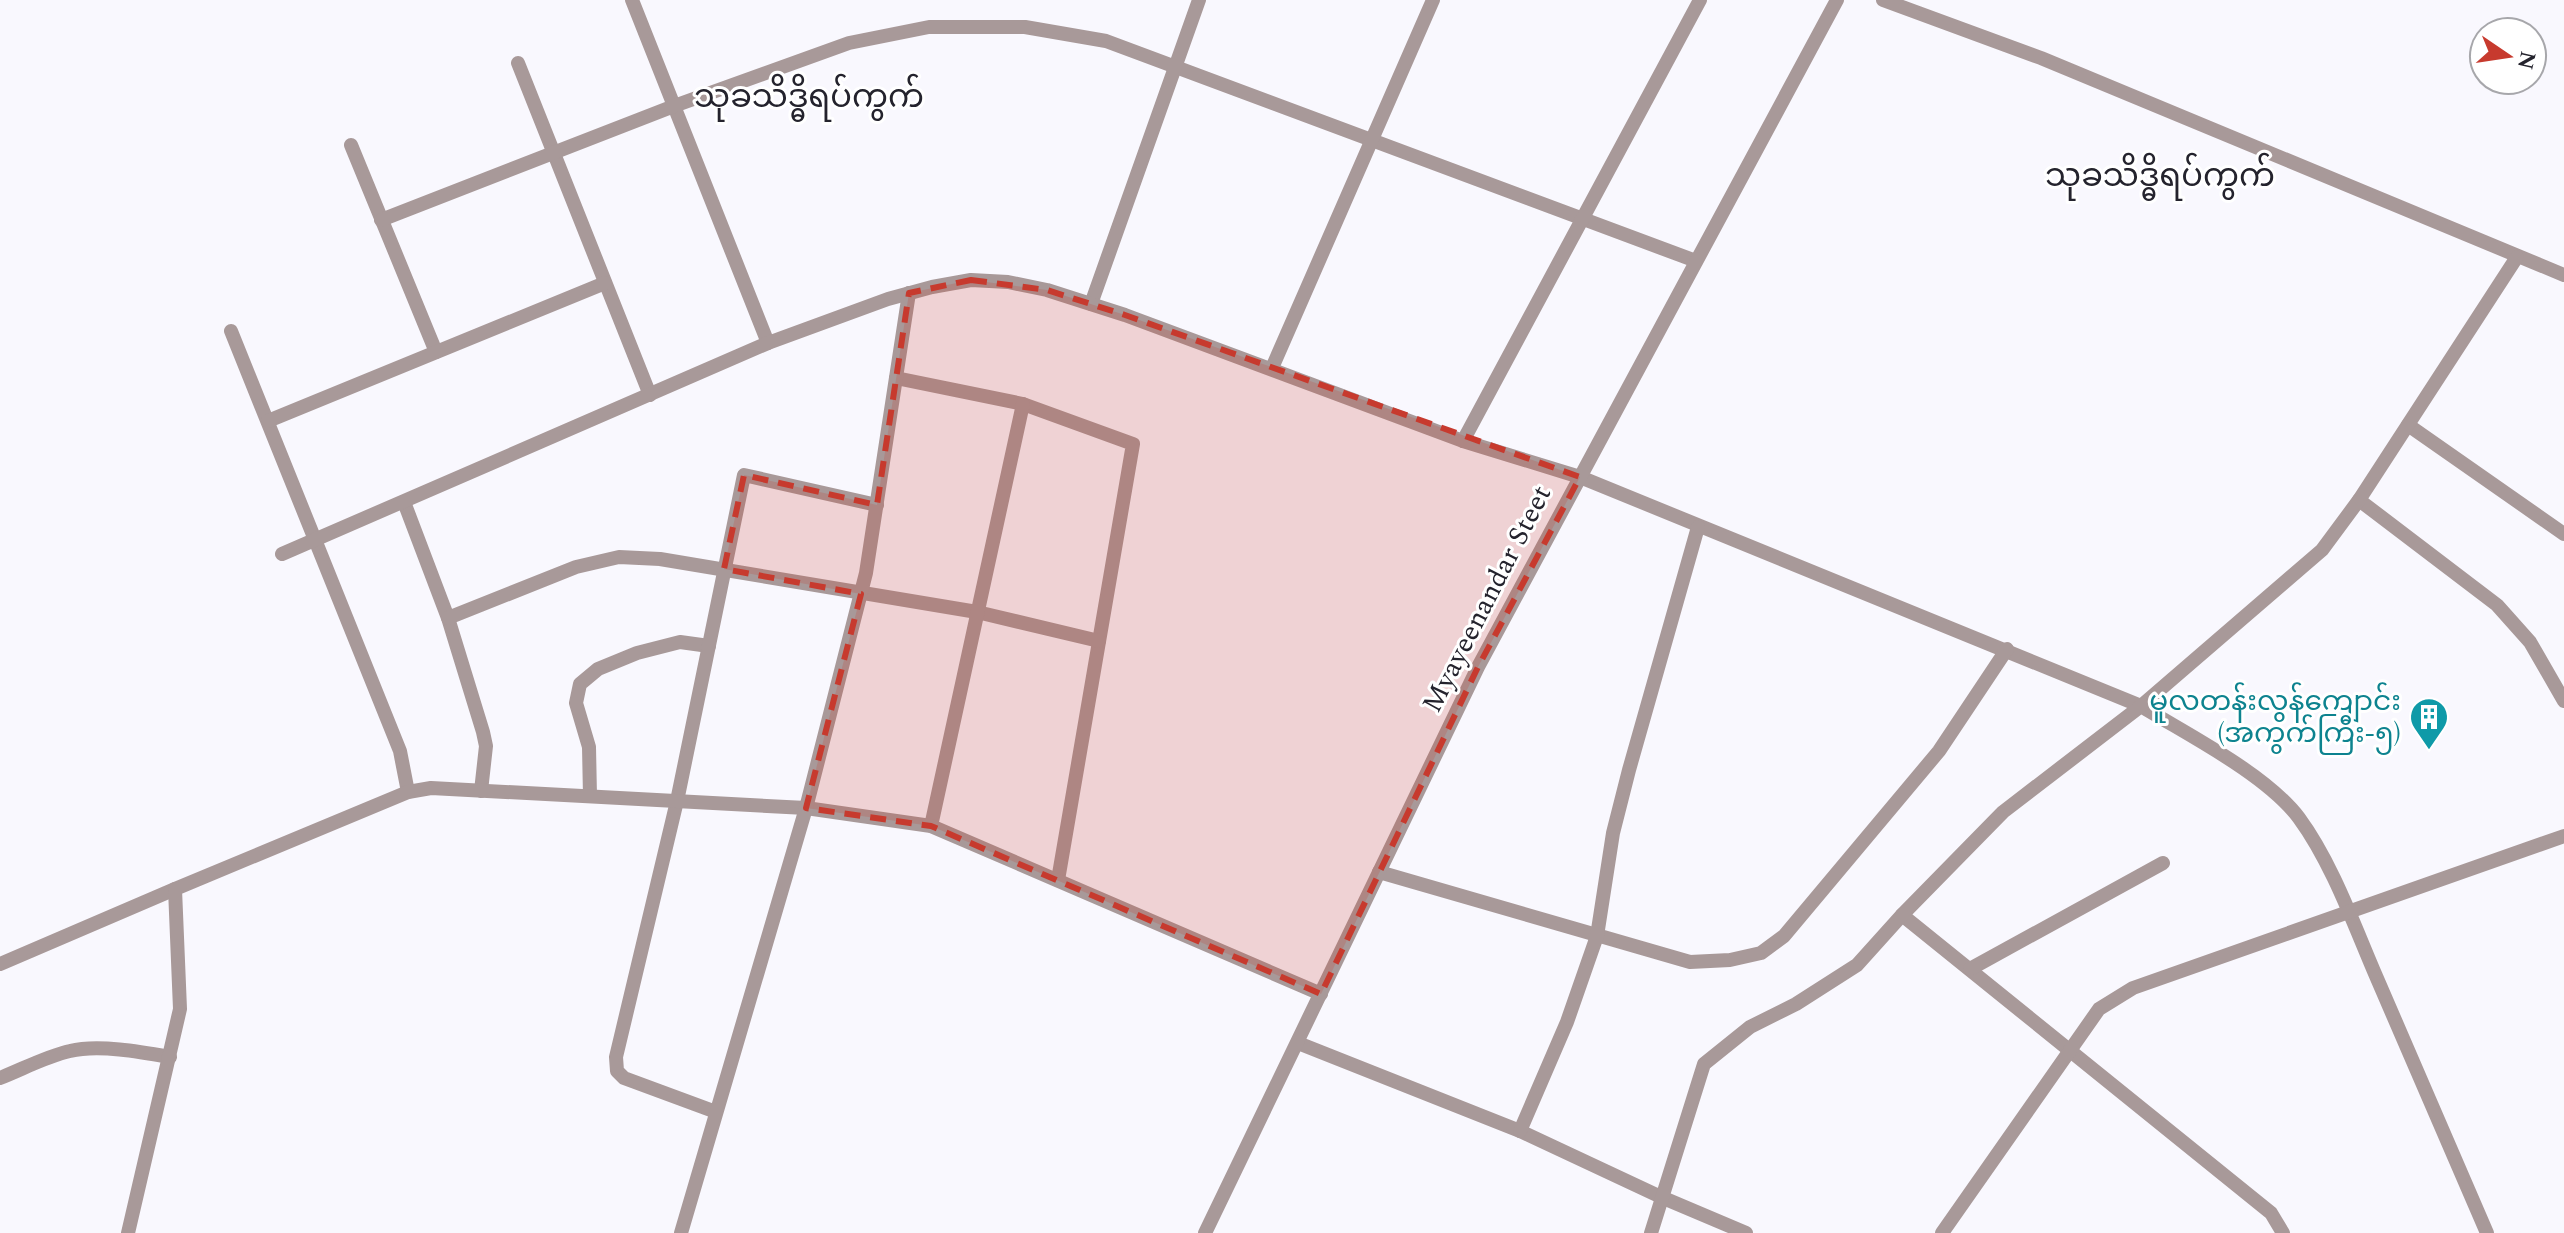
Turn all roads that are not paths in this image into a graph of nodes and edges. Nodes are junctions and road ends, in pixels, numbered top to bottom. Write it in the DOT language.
graph roads {
  1 [pos="632,0"];
  2 [pos="1199,0"];
  3 [pos="1433,0"];
  4 [pos="1700,0"];
  5 [pos="1837,0"];
  6 [pos="1883,0"];
  7 [pos="518,63"];
  8 [pos="1176,66"];
  9 [pos="674,106"];
  10 [pos="1371,140"];
  11 [pos="351,145"];
  12 [pos="554,153"];
  13 [pos="1584,219"];
  14 [pos="381,220"];
  15 [pos="2517,257"];
  16 [pos="1696,261"];
  17 [pos="2564,275"];
  18 [pos="605,283"];
  19 [pos="909,293"];
  20 [pos="1091,304"];
  21 [pos="231,331"];
  22 [pos="768,343"];
  23 [pos="436,352"];
  24 [pos="1272,368"];
  25 [pos="896,378"];
  26 [pos="650,395"];
  27 [pos="1023,404"];
  28 [pos="268,421"];
  29 [pos="2408,425"];
  30 [pos="1463,441"];
  31 [pos="1580,477"];
  32 [pos="2359,500"];
  33 [pos="404,502"];
  34 [pos="877,505"];
  35 [pos="1698,527"];
  36 [pos="2564,534"];
  37 [pos="317,539"];
  38 [pos="282,554"];
  39 [pos="724,569"];
  40 [pos="861,594"];
  41 [pos="977,612"];
  42 [pos="448,618"];
  43 [pos="1099,641"];
  44 [pos="709,646"];
  45 [pos="2007,649"];
  46 [pos="2564,701"];
  47 [pos="2141,706"];
  48 [pos="481,791"];
  49 [pos="408,792"];
  50 [pos="590,796"];
  51 [pos="677,801"];
  52 [pos="806,808"];
  53 [pos="931,826"];
  54 [pos="2564,836"];
  55 [pos="2163,863"];
  56 [pos="1379,872"];
  57 [pos="1058,880"];
  58 [pos="175,889"];
  59 [pos="2348,911"];
  60 [pos="1902,915"];
  61 [pos="1597,936"];
  62 [pos="0,964"];
  63 [pos="1970,969"];
  64 [pos="1321,994"];
  65 [pos="1298,1043"];
  66 [pos="2071,1049"];
  67 [pos="170,1057"];
  68 [pos="0,1078"];
  69 [pos="716,1112"];
  70 [pos="1520,1131"];
  71 [pos="1661,1197"];
  72 [pos="128,1233"];
  73 [pos="681,1233"];
  74 [pos="1205,1233"];
  75 [pos="1651,1233"];
  76 [pos="1746,1233"];
  77 [pos="1942,1233"];
  78 [pos="2283,1233"];
  79 [pos="2487,1233"];
  1 -- 9 [label="street"];
  2 -- 8 [label="street"];
  3 -- 10 [label="street"];
  4 -- 13 [label="street"];
  5 -- 16 [label="street, Myayeenandar Steet"];
  6 -- 15 [label="street"];
  7 -- 12 [label="street"];
  8 -- 9 [label="street"];
  8 -- 10 [label="street"];
  8 -- 20 [label="street"];
  9 -- 12 [label="street"];
  9 -- 22 [label="street"];
  10 -- 13 [label="street"];
  10 -- 24 [label="street"];
  11 -- 14 [label="street"];
  12 -- 14 [label="street"];
  12 -- 18 [label="street"];
  13 -- 16 [label="street"];
  13 -- 30 [label="street"];
  14 -- 23 [label="street"];
  15 -- 17 [label="street"];
  15 -- 29 [label="street"];
  16 -- 31 [label="street, Myayeenandar Steet"];
  18 -- 23 [label="street"];
  18 -- 26 [label="street"];
  19 -- 20 [label="street"];
  19 -- 22 [label="street"];
  19 -- 25 [label="street"];
  20 -- 24 [label="street"];
  21 -- 28 [label="street"];
  22 -- 26 [label="street"];
  23 -- 28 [label="street"];
  24 -- 30 [label="street"];
  25 -- 27 [label="street"];
  25 -- 34 [label="street"];
  26 -- 33 [label="street"];
  27 -- 41 [label="street"];
  27 -- 43 [label="street"];
  28 -- 37 [label="street"];
  29 -- 32 [label="street"];
  29 -- 36 [label="street"];
  30 -- 31 [label="street"];
  31 -- 35 [label="street"];
  31 -- 56 [label="street, Myayeenandar Steet"];
  32 -- 46 [label="street"];
  32 -- 47 [label="street"];
  33 -- 37 [label="street"];
  33 -- 42 [label="street"];
  34 -- 39 [label="street"];
  34 -- 40 [label="street"];
  35 -- 45 [label="street"];
  35 -- 61 [label="street"];
  37 -- 38 [label="street"];
  37 -- 49 [label="street"];
  39 -- 40 [label="street"];
  39 -- 42 [label="street"];
  39 -- 44 [label="street"];
  40 -- 41 [label="street"];
  40 -- 52 [label="street"];
  41 -- 43 [label="street"];
  41 -- 53 [label="street"];
  42 -- 48 [label="street"];
  43 -- 57 [label="street"];
  44 -- 50 [label="street"];
  44 -- 51 [label="street"];
  45 -- 47 [label="street"];
  45 -- 61 [label="street"];
  47 -- 59 [label="street"];
  47 -- 60 [label="street"];
  48 -- 49 [label="street"];
  48 -- 50 [label="street"];
  49 -- 58 [label="street"];
  50 -- 51 [label="street"];
  51 -- 52 [label="street"];
  51 -- 69 [label="street"];
  52 -- 53 [label="street"];
  52 -- 69 [label="street"];
  53 -- 57 [label="street"];
  54 -- 59 [label="street"];
  55 -- 63 [label="street"];
  56 -- 61 [label="street"];
  56 -- 64 [label="street, Myayeenandar Steet"];
  57 -- 64 [label="street"];
  58 -- 62 [label="street"];
  58 -- 67 [label="street"];
  59 -- 66 [label="street"];
  59 -- 79 [label="street"];
  60 -- 63 [label="street"];
  60 -- 71 [label="street"];
  61 -- 70 [label="street"];
  63 -- 66 [label="street"];
  64 -- 65 [label="street, Myayeenandar Steet"];
  65 -- 70 [label="street"];
  65 -- 74 [label="street, Myayeenandar Steet"];
  66 -- 77 [label="street"];
  66 -- 78 [label="street"];
  67 -- 68 [label="street"];
  67 -- 72 [label="street"];
  69 -- 73 [label="street"];
  70 -- 71 [label="street"];
  71 -- 75 [label="street"];
  71 -- 76 [label="street"];
}
